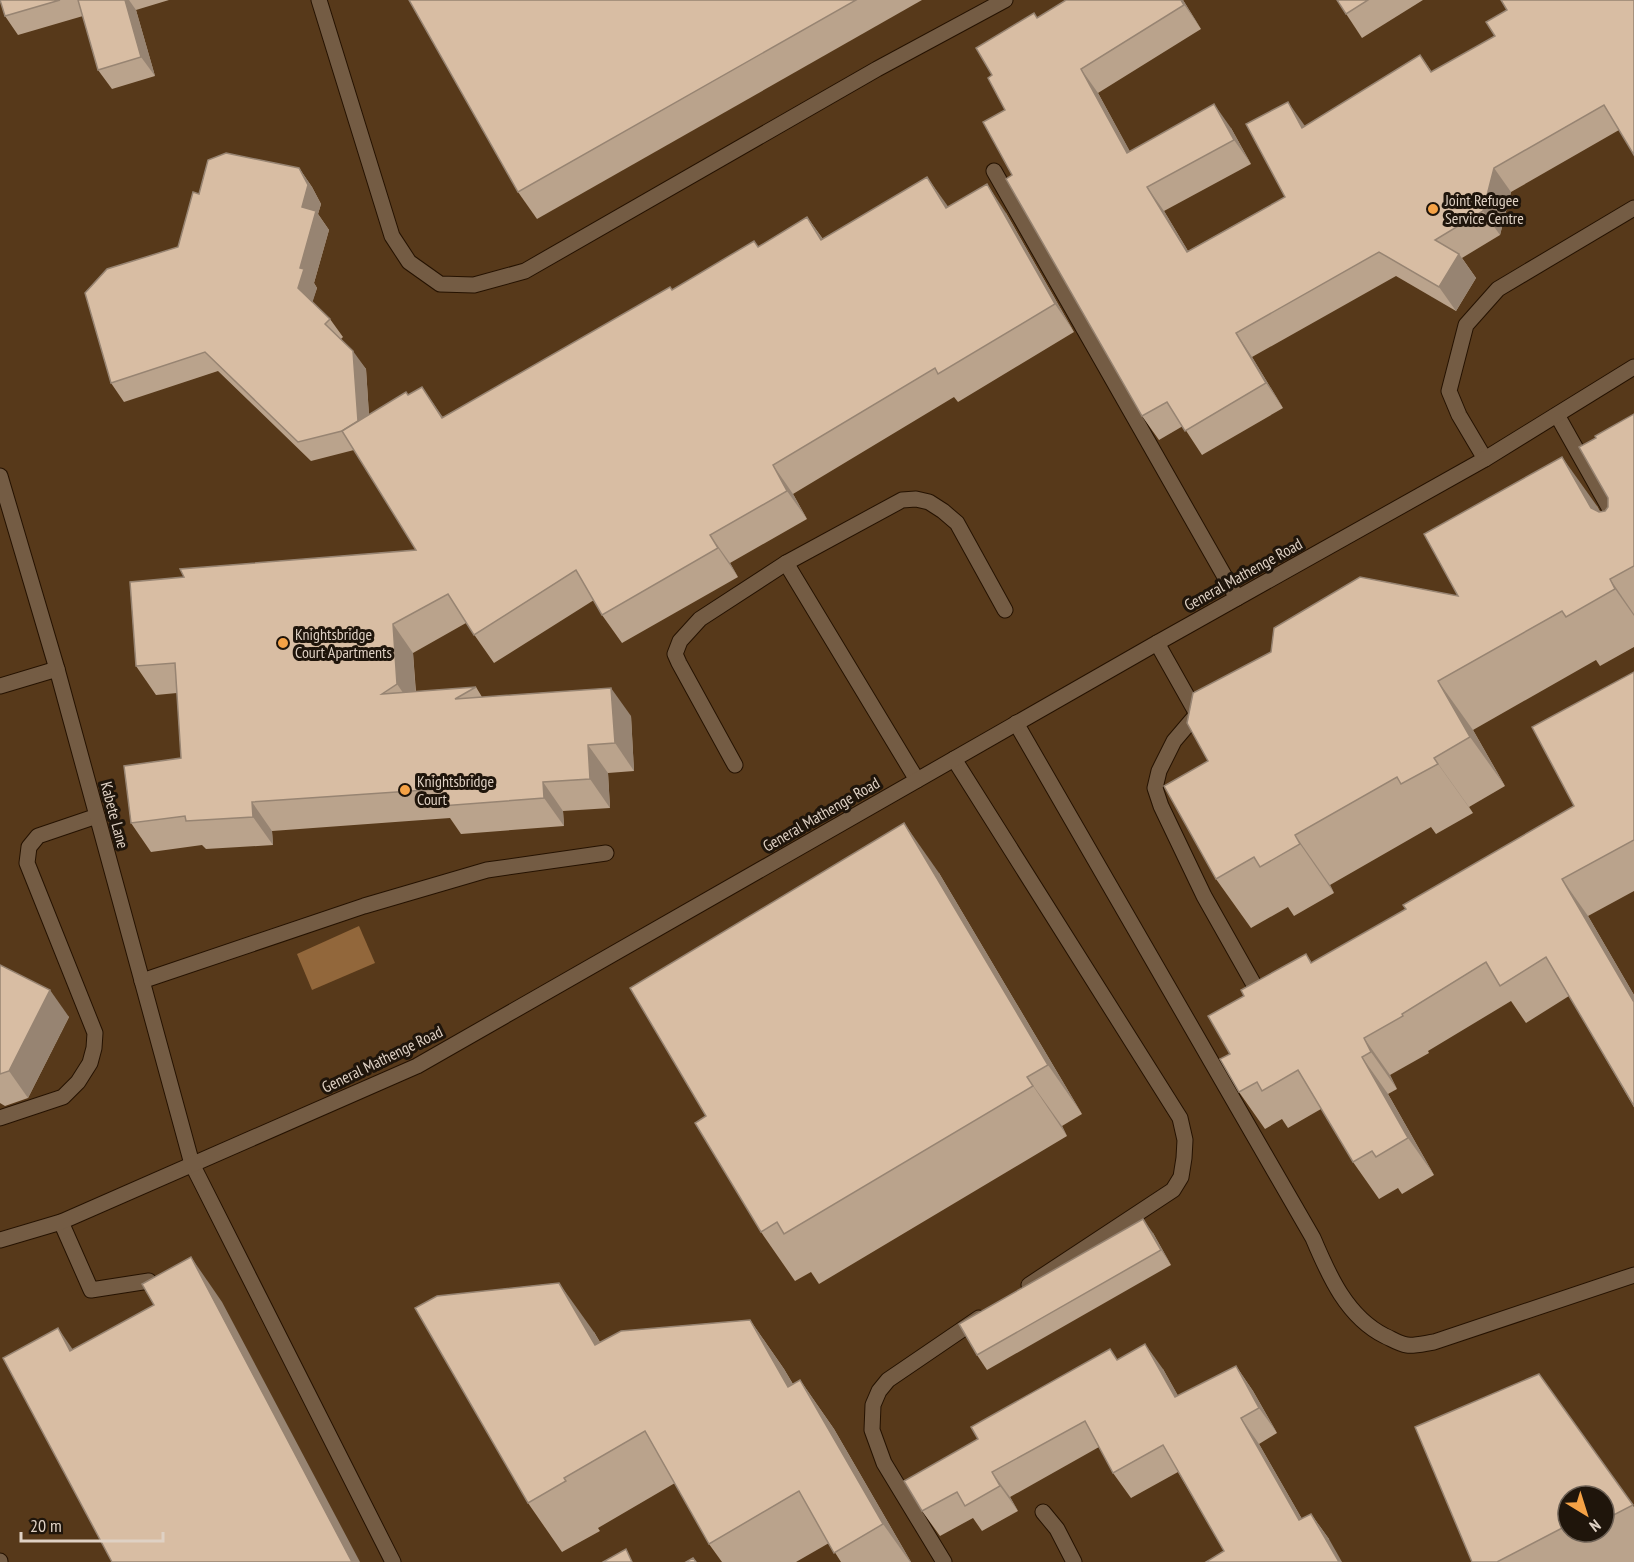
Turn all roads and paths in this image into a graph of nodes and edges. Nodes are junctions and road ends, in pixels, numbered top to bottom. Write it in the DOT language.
graph roads {
  1 [pos="319,0"];
  2 [pos="1005,0"];
  3 [pos="994,171"];
  4 [pos="1634,207"];
  5 [pos="1634,367"];
  6 [pos="1557,415"];
  7 [pos="1485,459"];
  8 [pos="0,476"];
  9 [pos="1634,552"];
  10 [pos="786,563"];
  11 [pos="1237,598"];
  12 [pos="1005,610"];
  13 [pos="1157,643"];
  14 [pos="57,669"];
  15 [pos="0,686"];
  16 [pos="1216,702"];
  17 [pos="1197,714"];
  18 [pos="1016,723"];
  19 [pos="954,759"];
  20 [pos="735,765"];
  21 [pos="917,780"];
  22 [pos="97,816"];
  23 [pos="606,853"];
  24 [pos="142,981"];
  25 [pos="1261,997"];
  26 [pos="0,1118"];
  27 [pos="192,1164"];
  28 [pos="62,1222"];
  29 [pos="0,1240"];
  30 [pos="1634,1275"];
  31 [pos="148,1281"];
  32 [pos="1016,1294"];
  33 [pos="996,1307"];
  34 [pos="1043,1512"];
  35 [pos="393,1562"];
  36 [pos="944,1562"];
  37 [pos="1074,1562"];
  1 -- 2 [label="street"];
  3 -- 11 [label="street"];
  4 -- 7 [label="street"];
  5 -- 6 [label="street, General Mathenge Road"];
  6 -- 7 [label="street, General Mathenge Road"];
  6 -- 9 [label="street"];
  7 -- 11 [label="street, General Mathenge Road"];
  8 -- 14 [label="street, Kabete Lane"];
  10 -- 12 [label="street"];
  10 -- 20 [label="street"];
  10 -- 21 [label="street"];
  11 -- 13 [label="street, General Mathenge Road"];
  13 -- 17 [label="street"];
  13 -- 18 [label="street, General Mathenge Road"];
  14 -- 15 [label="street"];
  14 -- 22 [label="street, Kabete Lane"];
  16 -- 17 [label="street"];
  17 -- 25 [label="street"];
  18 -- 19 [label="street, General Mathenge Road"];
  18 -- 30 [label="street"];
  19 -- 21 [label="street, General Mathenge Road"];
  19 -- 32 [label="street"];
  21 -- 27 [label="street, General Mathenge Road"];
  22 -- 24 [label="street, Kabete Lane"];
  22 -- 26 [label="street"];
  23 -- 24 [label="street"];
  24 -- 27 [label="street, Kabete Lane"];
  27 -- 28 [label="street, General Mathenge Road"];
  27 -- 35 [label="street, Kabete Lane"];
  28 -- 29 [label="street, General Mathenge Road"];
  28 -- 31 [label="street"];
  33 -- 36 [label="street"];
  34 -- 37 [label="street"];
}
